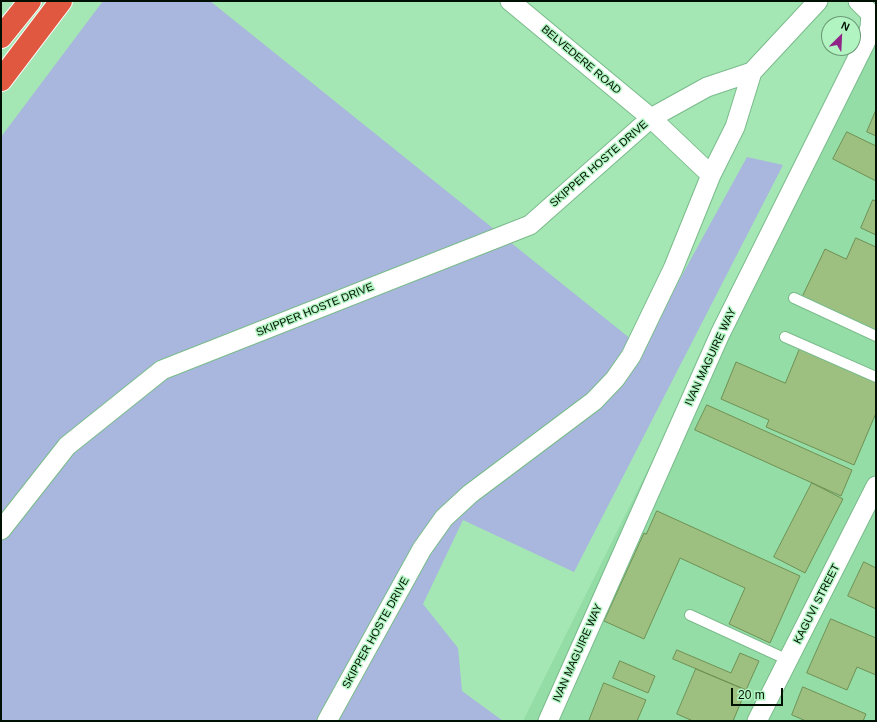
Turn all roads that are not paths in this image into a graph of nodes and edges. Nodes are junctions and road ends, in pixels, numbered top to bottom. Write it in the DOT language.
graph roads {
  1 [pos="30,1"];
  2 [pos="61,1"];
  3 [pos="510,1"];
  4 [pos="818,1"];
  5 [pos="858,1"];
  6 [pos="1,37"];
  7 [pos="752,72"];
  8 [pos="1,80"];
  9 [pos="651,118"];
  10 [pos="711,175"];
  11 [pos="794,298"];
  12 [pos="876,336"];
  13 [pos="785,337"];
  14 [pos="876,377"];
  15 [pos="876,486"];
  16 [pos="1,530"];
  17 [pos="690,615"];
  18 [pos="788,660"];
  19 [pos="327,721"];
  20 [pos="548,721"];
  21 [pos="757,721"];
  1 -- 6 [label="highway"];
  2 -- 8 [label="highway"];
  3 -- 9 [label="street, BELVEDERE ROAD"];
  4 -- 7 [label="street, SKIPPER HOSTE DRIVE"];
  5 -- 20 [label="street, IVAN MAGUIRE WAY"];
  7 -- 9 [label="street, SKIPPER HOSTE DRIVE"];
  7 -- 10 [label="street, SKIPPER HOSTE DRIVE"];
  9 -- 10 [label="street, SKIPPER HOSTE DRIVE"];
  9 -- 16 [label="street, SKIPPER HOSTE DRIVE"];
  10 -- 19 [label="street, SKIPPER HOSTE DRIVE"];
  11 -- 12 [label="lane"];
  13 -- 14 [label="lane"];
  15 -- 18 [label="street, KAGUVI STREET"];
  17 -- 18 [label="lane"];
  18 -- 21 [label="street, KAGUVI STREET"];
}
